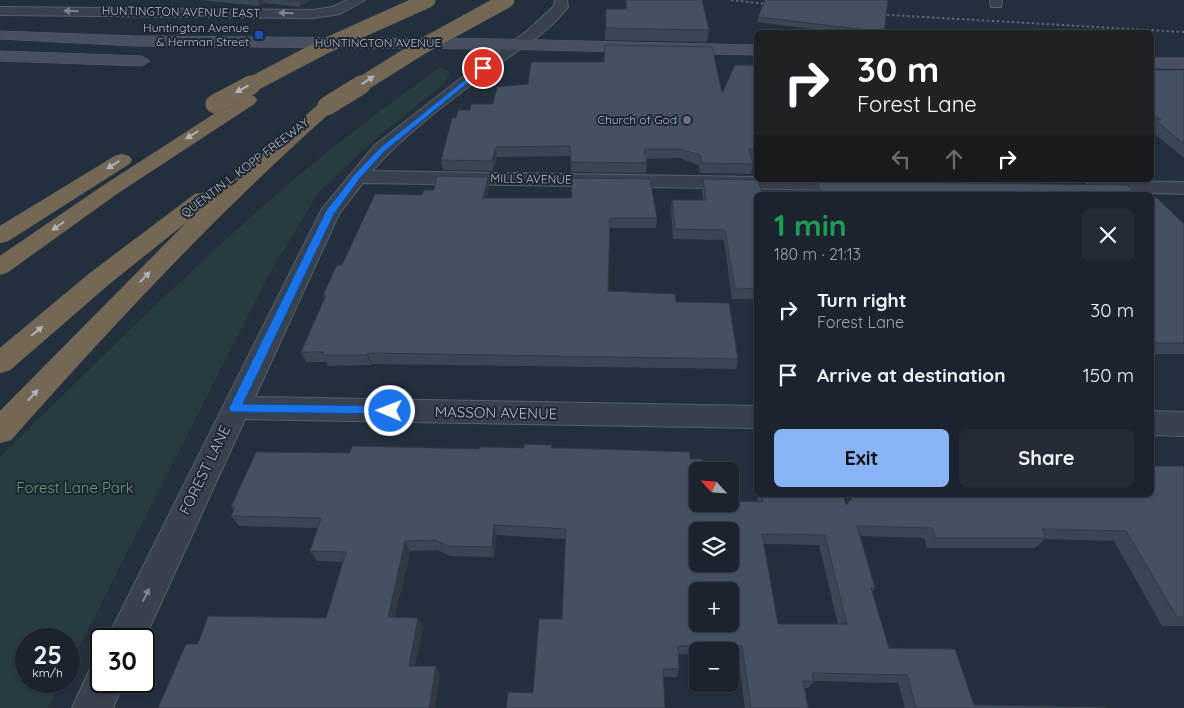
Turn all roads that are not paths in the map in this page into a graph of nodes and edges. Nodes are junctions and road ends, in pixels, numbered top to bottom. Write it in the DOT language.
graph roads {
  1 [pos="359,0"];
  2 [pos="430,0"];
  3 [pos="507,0"];
  4 [pos="561,0"];
  5 [pos="0,11"];
  6 [pos="0,36"];
  7 [pos="754,50"];
  8 [pos="507,51"];
  9 [pos="1154,54"];
  10 [pos="1184,54"];
  11 [pos="0,56"];
  12 [pos="349,58"];
  13 [pos="331,59"];
  14 [pos="754,59"];
  15 [pos="157,61"];
  16 [pos="266,61"];
  17 [pos="1154,62"];
  18 [pos="1184,63"];
  19 [pos="327,106"];
  20 [pos="1154,169"];
  21 [pos="357,176"];
  22 [pos="867,184"];
  23 [pos="1077,187"];
  24 [pos="1181,191"];
  25 [pos="0,236"];
  26 [pos="0,268"];
  27 [pos="0,363"];
  28 [pos="235,408"];
  29 [pos="754,417"];
  30 [pos="1154,423"];
  31 [pos="1184,424"];
  32 [pos="0,431"];
  33 [pos="130,628"];
  34 [pos="99,693"];
  35 [pos="92,708"];
  1 -- 5 [label="street, HUNTINGTON AVENUE EAST, one-way"];
  2 -- 25 [label="highway, one-way, bridge"];
  2 -- 26 [label="highway, one-way, bridge"];
  19 -- 3 [label="highway, QUENTIN L. KOPP FREEWAY, one-way, bridge"];
  4 -- 8 [label="street, FOREST LANE"];
  6 -- 8 [label="street, HUNTINGTON AVENUE"];
  7 -- 8 [label="street, HUNTINGTON AVENUE"];
  8 -- 12 [label="street, HUNTINGTON AVENUE"];
  8 -- 14 [label="street, HUNTINGTON AVENUE"];
  8 -- 21 [label="street, FOREST LANE"];
  9 -- 10 [label="street"];
  11 -- 15 [label="street"];
  13 -- 16 [label="street, HUNTINGTON AVENUE"];
  17 -- 18 [label="street"];
  27 -- 19 [label="highway, QUENTIN L. KOPP FREEWAY, one-way"];
  32 -- 19 [label="highway, one-way"];
  20 -- 24 [label="street"];
  21 -- 22 [label="street, MILLS AVENUE"];
  21 -- 28 [label="street, FOREST LANE"];
  23 -- 24 [label="street"];
  28 -- 29 [label="street, MASSON AVENUE"];
  33 -- 28 [label="street, FOREST LANE, one-way"];
  30 -- 31 [label="street"];
  34 -- 35 [label="street"];
}
